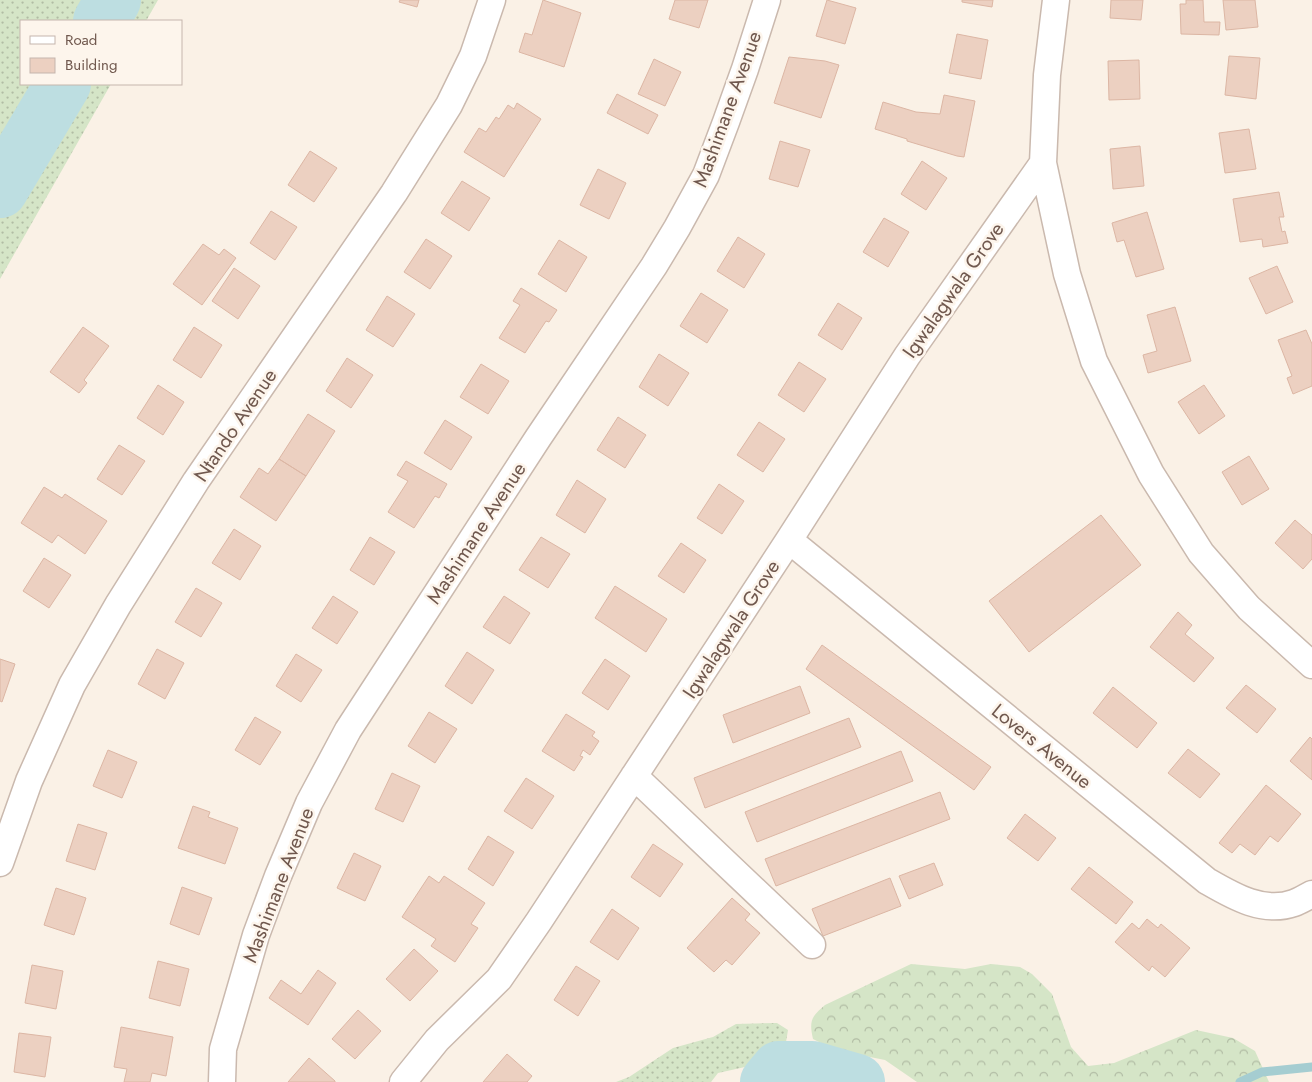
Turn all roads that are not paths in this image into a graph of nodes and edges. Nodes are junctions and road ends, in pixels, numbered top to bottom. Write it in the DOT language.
graph roads {
  1 [pos="492,0"];
  2 [pos="767,0"];
  3 [pos="1056,0"];
  4 [pos="1043,162"];
  5 [pos="789,540"];
  6 [pos="1312,665"];
  7 [pos="634,776"];
  8 [pos="0,863"];
  9 [pos="1312,894"];
  10 [pos="812,945"];
  11 [pos="222,1082"];
  12 [pos="403,1082"];
  1 -- 8 [label="street, Ntando Avenue"];
  2 -- 11 [label="street, Mashimane Avenue"];
  3 -- 4 [label="street"];
  4 -- 5 [label="street, Igwalagwala Grove"];
  4 -- 6 [label="street"];
  5 -- 7 [label="street, Igwalagwala Grove"];
  5 -- 9 [label="street, Lovers Avenue"];
  7 -- 10 [label="street"];
  7 -- 12 [label="street, Igwalagwala Grove"];
}
